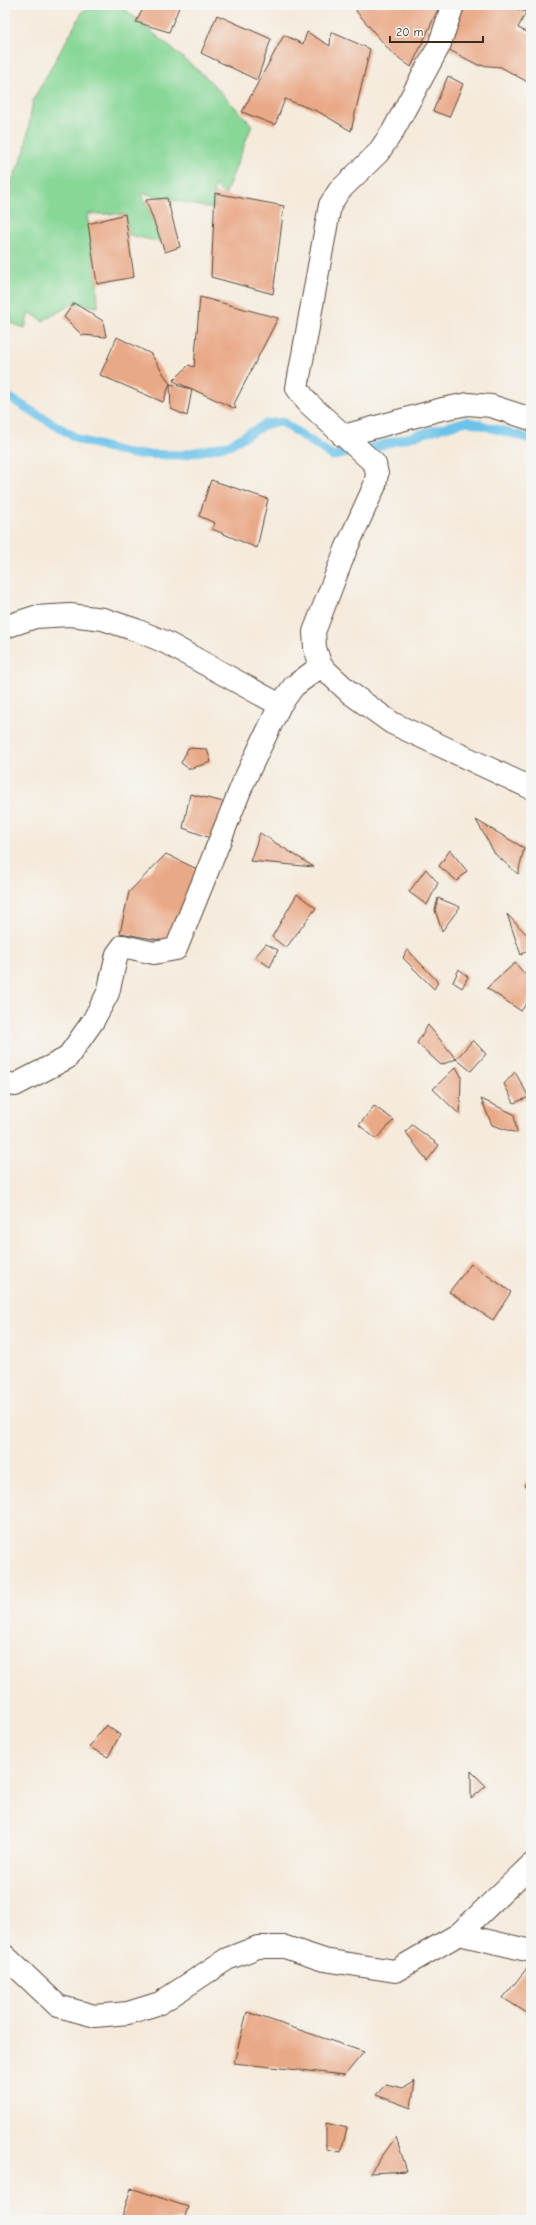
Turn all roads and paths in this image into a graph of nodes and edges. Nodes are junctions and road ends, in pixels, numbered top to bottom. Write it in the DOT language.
graph roads {
  1 [pos="453,5"];
  2 [pos="531,419"];
  3 [pos="347,439"];
  4 [pos="5,627"];
  5 [pos="322,666"];
  6 [pos="280,705"];
  7 [pos="531,788"];
  8 [pos="5,1083"];
  9 [pos="531,1865"];
  10 [pos="459,1934"];
  11 [pos="531,1951"];
  12 [pos="5,1956"];
  1 -- 3 [label="street"];
  2 -- 3 [label="street"];
  3 -- 5 [label="street"];
  4 -- 6 [label="street"];
  5 -- 6 [label="street"];
  5 -- 7 [label="street"];
  6 -- 8 [label="street"];
  9 -- 10 [label="street"];
  10 -- 11 [label="street"];
  10 -- 12 [label="street"];
}
